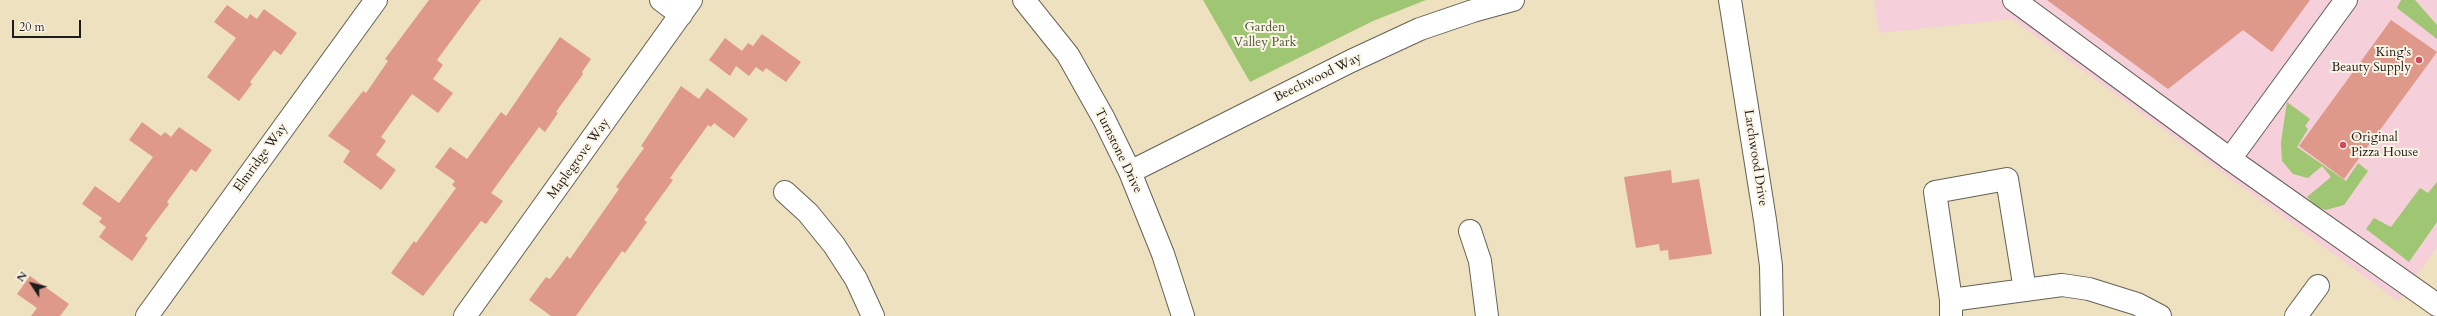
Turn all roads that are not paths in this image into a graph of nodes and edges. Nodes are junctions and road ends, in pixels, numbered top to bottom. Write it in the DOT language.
graph roads {
  1 [pos="376,0"];
  2 [pos="661,0"];
  3 [pos="1024,0"];
  4 [pos="1513,0"];
  5 [pos="1730,0"];
  6 [pos="2014,0"];
  7 [pos="2346,0"];
  8 [pos="686,7"];
  9 [pos="2230,159"];
  10 [pos="1130,172"];
  11 [pos="785,192"];
  12 [pos="1470,232"];
  13 [pos="2318,286"];
  14 [pos="2025,290"];
  15 [pos="2437,305"];
  16 [pos="1951,308"];
  17 [pos="147,316"];
  18 [pos="465,316"];
  19 [pos="873,316"];
  20 [pos="1183,316"];
  21 [pos="1487,316"];
  22 [pos="1772,316"];
  23 [pos="2160,316"];
  24 [pos="2296,316"];
  1 -- 17 [label="street, Elmridge Way"];
  2 -- 8 [label="street"];
  3 -- 10 [label="street, Turnstone Drive"];
  4 -- 10 [label="street, Beechwood Way"];
  5 -- 22 [label="street, Larchwood Drive"];
  6 -- 9 [label="street"];
  7 -- 9 [label="street"];
  8 -- 18 [label="street, Maplegrove Way"];
  9 -- 15 [label="street"];
  10 -- 20 [label="street, Turnstone Drive"];
  11 -- 19 [label="street"];
  12 -- 21 [label="street"];
  13 -- 24 [label="street"];
  14 -- 16 [label="street"];
  14 -- 16 [label="street"];
  14 -- 23 [label="street"];
}
